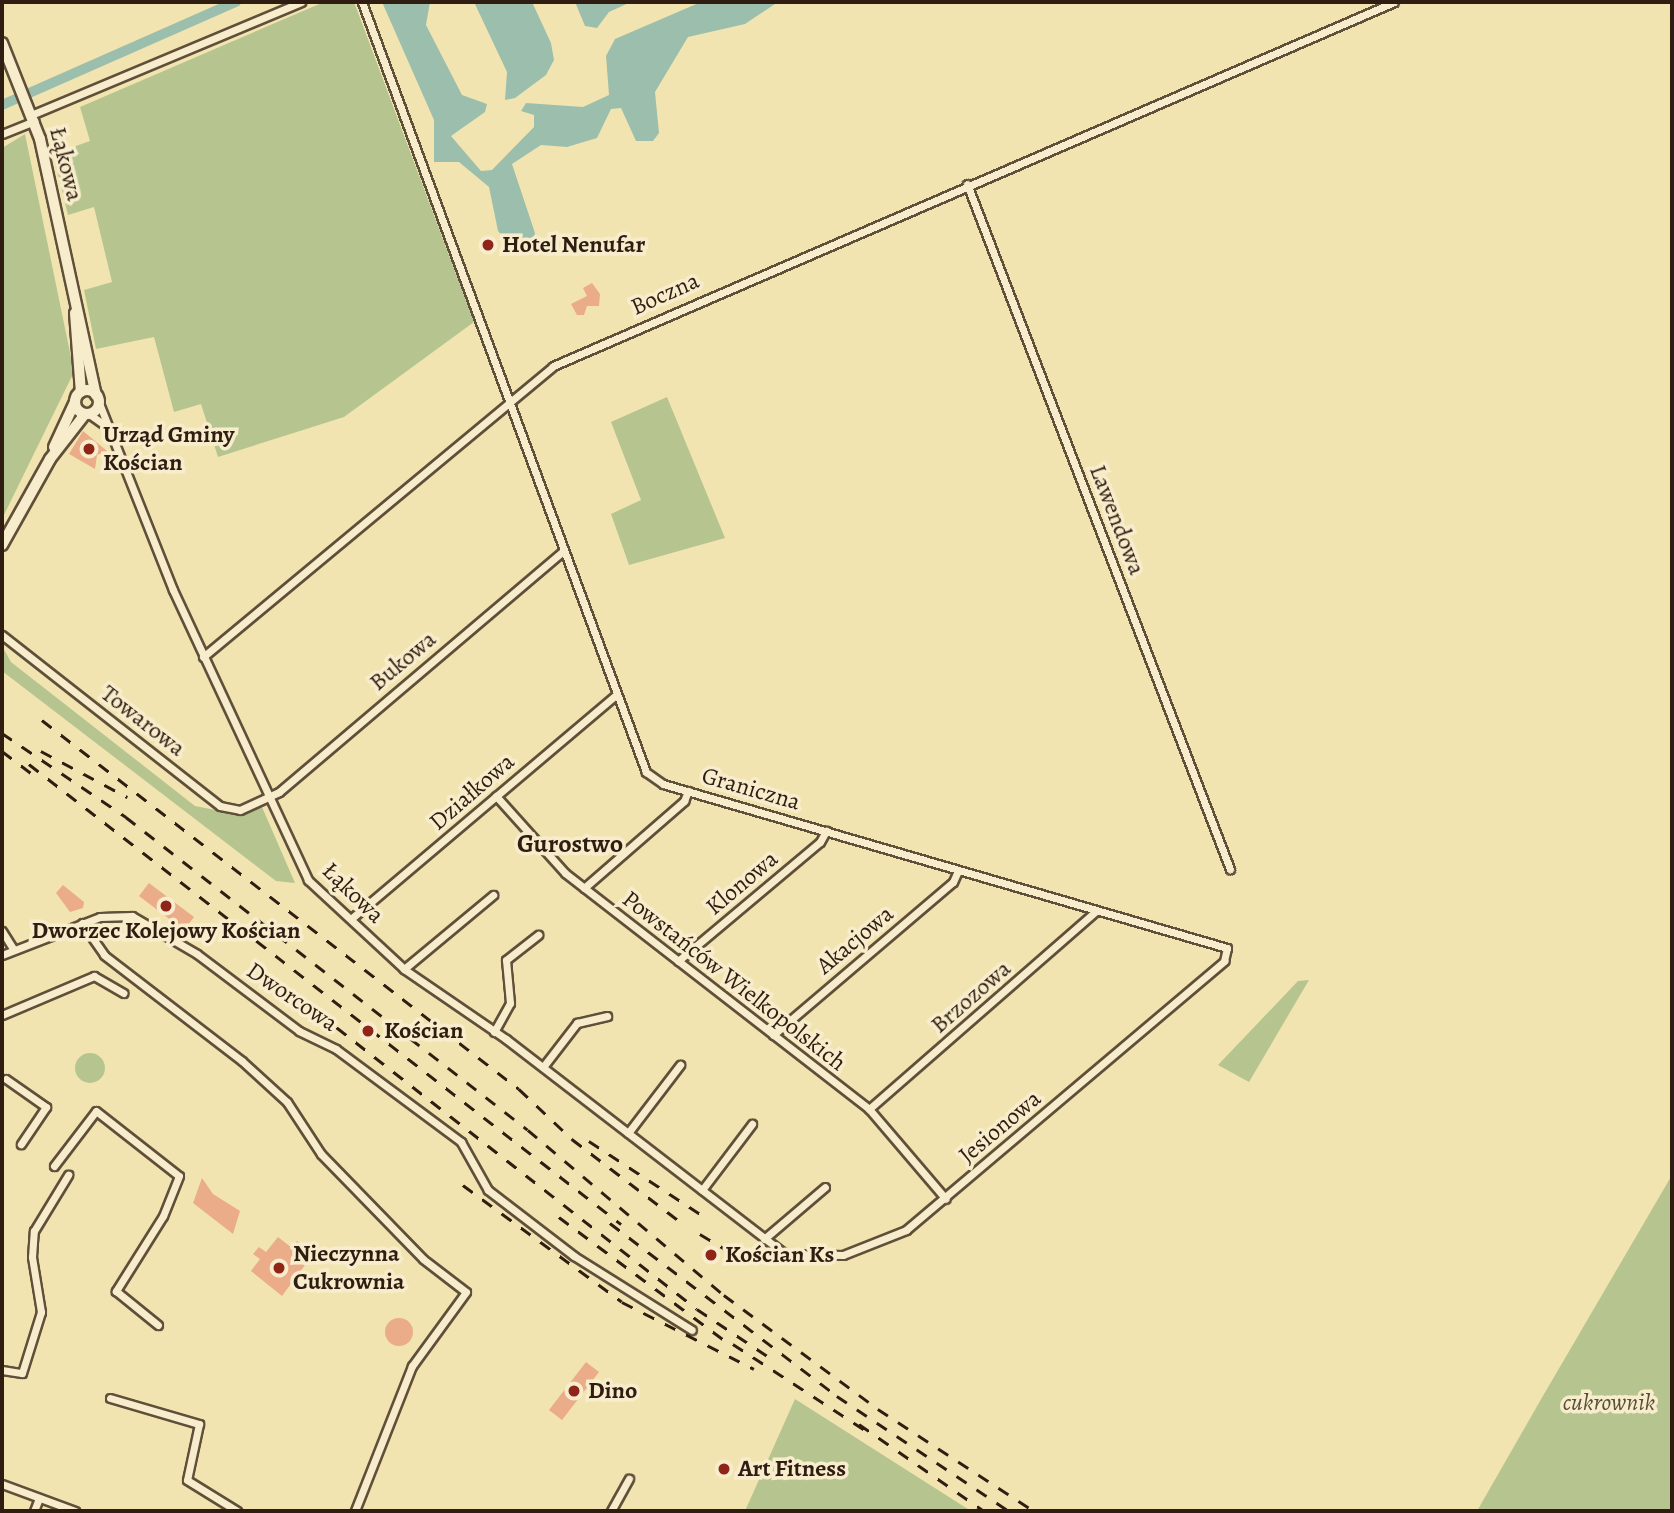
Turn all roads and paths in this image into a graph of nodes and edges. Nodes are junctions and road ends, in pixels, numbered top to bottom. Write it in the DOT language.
graph roads {
  1 [pos="301,2"];
  2 [pos="362,2"];
  3 [pos="1394,2"];
  4 [pos="2,43"];
  5 [pos="32,116"];
  6 [pos="2,134"];
  7 [pos="967,184"];
  8 [pos="75,300"];
  9 [pos="78,397"];
  10 [pos="97,399"];
  11 [pos="508,402"];
  12 [pos="87,414"];
  13 [pos="106,425"];
  14 [pos="50,459"];
  15 [pos="2,545"];
  16 [pos="563,551"];
  17 [pos="2,635"];
  18 [pos="203,657"];
  19 [pos="616,695"];
  20 [pos="688,791"];
  21 [pos="496,796"];
  22 [pos="267,798"];
  23 [pos="826,831"];
  24 [pos="1230,869"];
  25 [pos="958,871"];
  26 [pos="583,888"];
  27 [pos="493,895"];
  28 [pos="1096,911"];
  29 [pos="352,918"];
  30 [pos="82,923"];
  31 [pos="2,930"];
  32 [pos="538,934"];
  33 [pos="1227,948"];
  34 [pos="14,950"];
  35 [pos="2,955"];
  36 [pos="678,961"];
  37 [pos="404,969"];
  38 [pos="124,993"];
  39 [pos="2,1015"];
  40 [pos="607,1016"];
  41 [pos="494,1032"];
  42 [pos="773,1035"];
  43 [pos="680,1065"];
  44 [pos="543,1067"];
  45 [pos="6,1079"];
  46 [pos="869,1109"];
  47 [pos="752,1124"];
  48 [pos="628,1133"];
  49 [pos="21,1144"];
  50 [pos="54,1166"];
  51 [pos="68,1175"];
  52 [pos="825,1187"];
  53 [pos="702,1190"];
  54 [pos="946,1199"];
  55 [pos="764,1239"];
  56 [pos="158,1325"];
  57 [pos="692,1330"];
  58 [pos="2,1370"];
  59 [pos="110,1398"];
  60 [pos="629,1479"];
  61 [pos="2,1484"];
  62 [pos="39,1498"];
  63 [pos="34,1511"];
  64 [pos="75,1511"];
  65 [pos="237,1511"];
  66 [pos="355,1511"];
  67 [pos="611,1511"];
  1 -- 5 [label="street"];
  2 -- 11 [label="street, Graniczna"];
  3 -- 7 [label="street, Boczna"];
  4 -- 5 [label="street, Łąkowa"];
  5 -- 6 [label="street"];
  5 -- 8 [label="street, Łąkowa"];
  7 -- 11 [label="street, Boczna"];
  7 -- 24 [label="street, Lawendowa"];
  8 -- 9 [label="street, Łąkowa"];
  8 -- 10 [label="street, Łąkowa"];
  9 -- 10 [label="street"];
  9 -- 12 [label="street"];
  9 -- 14 [label="street"];
  10 -- 12 [label="street"];
  10 -- 13 [label="street, Łąkowa"];
  11 -- 16 [label="street, Graniczna"];
  11 -- 18 [label="street, Boczna"];
  12 -- 13 [label="street"];
  12 -- 14 [label="street"];
  13 -- 18 [label="street, Łąkowa"];
  14 -- 15 [label="street"];
  16 -- 19 [label="street, Graniczna"];
  16 -- 22 [label="street, Bukowa"];
  17 -- 22 [label="street, Towarowa"];
  18 -- 22 [label="street, Łąkowa"];
  19 -- 20 [label="street, Graniczna"];
  19 -- 21 [label="street, Działkowa"];
  20 -- 23 [label="street, Graniczna"];
  20 -- 26 [label="street"];
  21 -- 26 [label="street, Powstańców Wielkopolskich"];
  21 -- 29 [label="street, Działkowa"];
  22 -- 29 [label="street, Łąkowa"];
  23 -- 25 [label="street, Graniczna"];
  23 -- 36 [label="street, Klonowa"];
  25 -- 28 [label="street, Graniczna"];
  25 -- 42 [label="street, Akacjowa"];
  26 -- 36 [label="street, Powstańców Wielkopolskich"];
  27 -- 37 [label="street"];
  28 -- 33 [label="street, Graniczna"];
  28 -- 46 [label="street, Brzozowa"];
  29 -- 37 [label="street, Łąkowa"];
  30 -- 34 [label="street, Dworcowa"];
  30 -- 57 [label="street, Dworcowa"];
  30 -- 66 [label="street"];
  31 -- 34 [label="street"];
  32 -- 41 [label="street"];
  33 -- 54 [label="street, Jesionowa"];
  34 -- 35 [label="street, Dworcowa"];
  36 -- 42 [label="street, Powstańców Wielkopolskich"];
  37 -- 41 [label="street, Łąkowa"];
  38 -- 39 [label="street"];
  40 -- 44 [label="street"];
  41 -- 44 [label="street, Łąkowa"];
  42 -- 46 [label="street, Powstańców Wielkopolskich"];
  43 -- 48 [label="street"];
  44 -- 48 [label="street, Łąkowa"];
  45 -- 49 [label="street"];
  46 -- 54 [label="street, Powstańców Wielkopolskich"];
  47 -- 53 [label="street"];
  48 -- 53 [label="street, Łąkowa"];
  50 -- 56 [label="street"];
  51 -- 58 [label="street"];
  52 -- 55 [label="street"];
  53 -- 55 [label="street, Łąkowa"];
  54 -- 55 [label="street, Jesionowa"];
  59 -- 65 [label="street"];
  60 -- 67 [label="street"];
  61 -- 62 [label="street"];
  62 -- 63 [label="street"];
  62 -- 64 [label="street"];
}
